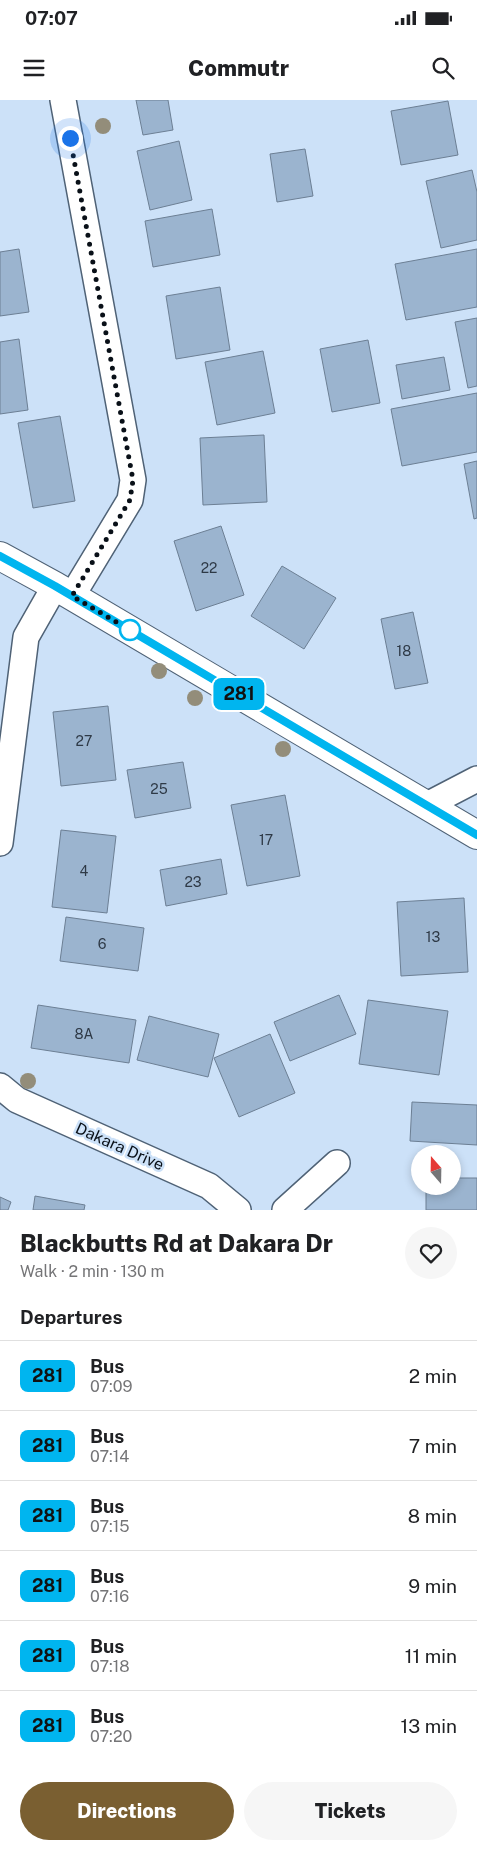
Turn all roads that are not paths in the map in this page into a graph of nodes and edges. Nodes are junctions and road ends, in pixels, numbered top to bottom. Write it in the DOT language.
graph roads {
  1 [pos="62,100"];
  2 [pos="0,556"];
  3 [pos="64,591"];
  4 [pos="477,779"];
  5 [pos="427,805"];
  6 [pos="477,835"];
  7 [pos="0,843"];
  8 [pos="0,1086"];
  9 [pos="337,1163"];
  10 [pos="238,1210"];
  11 [pos="285,1210"];
  1 -- 3 [label="street"];
  2 -- 3 [label="street"];
  3 -- 5 [label="street"];
  3 -- 7 [label="street"];
  4 -- 5 [label="street"];
  5 -- 6 [label="street"];
  8 -- 10 [label="street, Dakara Drive"];
  9 -- 11 [label="street"];
}
